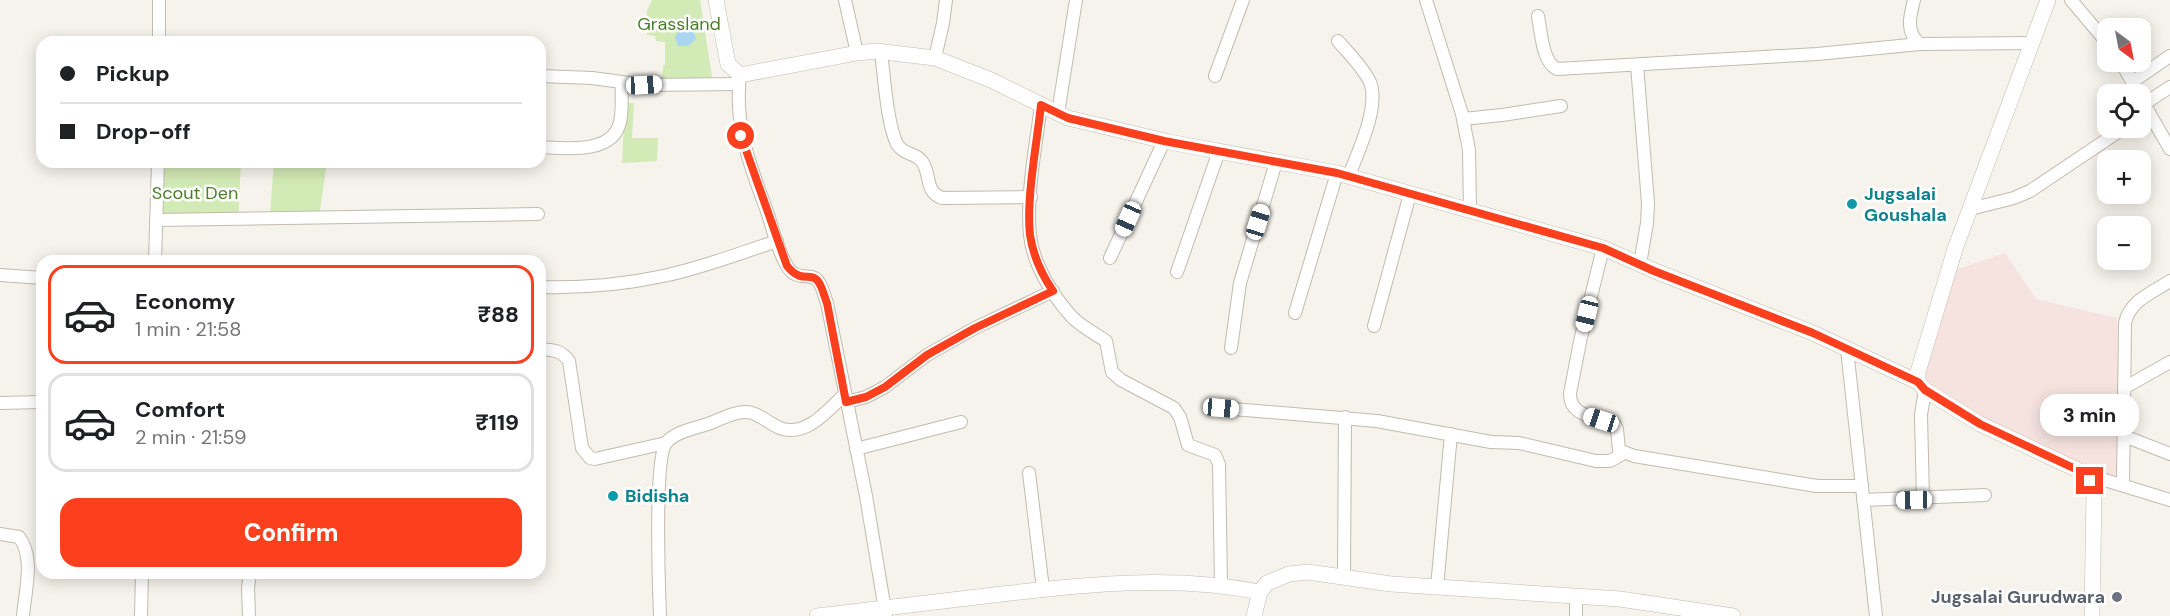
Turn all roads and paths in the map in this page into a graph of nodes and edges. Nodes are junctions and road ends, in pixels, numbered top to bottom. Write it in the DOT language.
graph roads {
  1 [pos="159,0"];
  2 [pos="716,0"];
  3 [pos="845,0"];
  4 [pos="946,0"];
  5 [pos="1076,0"];
  6 [pos="1243,0"];
  7 [pos="1426,0"];
  8 [pos="1914,0"];
  9 [pos="2048,0"];
  10 [pos="2071,0"];
  11 [pos="1538,16"];
  12 [pos="2097,31"];
  13 [pos="159,36"];
  14 [pos="1338,41"];
  15 [pos="2032,43"];
  16 [pos="1920,44"];
  17 [pos="881,52"];
  18 [pos="856,53"];
  19 [pos="2170,56"];
  20 [pos="935,58"];
  21 [pos="1637,65"];
  22 [pos="2126,72"];
  23 [pos="546,76"];
  24 [pos="1215,76"];
  25 [pos="739,80"];
  26 [pos="2132,82"];
  27 [pos="622,83"];
  28 [pos="2170,87"];
  29 [pos="2151,99"];
  30 [pos="1041,105"];
  31 [pos="1561,106"];
  32 [pos="1058,113"];
  33 [pos="1463,119"];
  34 [pos="2151,119"];
  35 [pos="2109,138"];
  36 [pos="1164,141"];
  37 [pos="546,147"];
  38 [pos="2170,149"];
  39 [pos="1219,151"];
  40 [pos="1276,162"];
  41 [pos="158,168"];
  42 [pos="1343,174"];
  43 [pos="1410,194"];
  44 [pos="1031,197"];
  45 [pos="1970,209"];
  46 [pos="1470,211"];
  47 [pos="538,214"];
  48 [pos="156,220"];
  49 [pos="777,241"];
  50 [pos="1603,248"];
  51 [pos="155,255"];
  52 [pos="1110,258"];
  53 [pos="1640,264"];
  54 [pos="1177,272"];
  55 [pos="0,275"];
  56 [pos="36,278"];
  57 [pos="2170,281"];
  58 [pos="546,287"];
  59 [pos="1053,291"];
  60 [pos="1295,313"];
  61 [pos="1374,326"];
  62 [pos="1231,348"];
  63 [pos="546,349"];
  64 [pos="1847,349"];
  65 [pos="2170,362"];
  66 [pos="1922,386"];
  67 [pos="2124,388"];
  68 [pos="846,398"];
  69 [pos="0,402"];
  70 [pos="36,402"];
  71 [pos="1221,408"];
  72 [pos="1345,417"];
  73 [pos="961,422"];
  74 [pos="1451,434"];
  75 [pos="2124,436"];
  76 [pos="666,443"];
  77 [pos="856,449"];
  78 [pos="2169,452"];
  79 [pos="1624,453"];
  80 [pos="2082,472"];
  81 [pos="1029,473"];
  82 [pos="2123,485"];
  83 [pos="1862,486"];
  84 [pos="1985,495"];
  85 [pos="1923,499"];
  86 [pos="1863,500"];
  87 [pos="2170,500"];
  88 [pos="0,534"];
  89 [pos="1344,576"];
  90 [pos="142,579"];
  91 [pos="249,579"];
  92 [pos="1221,584"];
  93 [pos="1437,587"];
  94 [pos="1043,589"];
  95 [pos="1260,592"];
  96 [pos="1576,597"];
  97 [pos="886,612"];
  98 [pos="1682,612"];
  99 [pos="23,616"];
  100 [pos="141,616"];
  101 [pos="249,616"];
  102 [pos="660,616"];
  103 [pos="817,616"];
  104 [pos="1254,616"];
  105 [pos="1576,616"];
  106 [pos="1733,616"];
  107 [pos="1876,616"];
  108 [pos="2092,616"];
  1 -- 13 [label="street"];
  2 -- 25 [label="street"];
  3 -- 18 [label="street"];
  4 -- 20 [label="street"];
  5 -- 32 [label="street"];
  6 -- 24 [label="street"];
  7 -- 33 [label="street"];
  8 -- 16 [label="street"];
  9 -- 15 [label="street"];
  10 -- 12 [label="street"];
  11 -- 21 [label="street"];
  14 -- 42 [label="street"];
  15 -- 16 [label="street"];
  15 -- 45 [label="street"];
  16 -- 21 [label="street"];
  17 -- 18 [label="street"];
  17 -- 20 [label="street"];
  17 -- 44 [label="street"];
  18 -- 25 [label="street"];
  19 -- 26 [label="street"];
  20 -- 30 [label="street"];
  21 -- 53 [label="street"];
  22 -- 26 [label="street"];
  23 -- 27 [label="street"];
  25 -- 27 [label="street"];
  25 -- 49 [label="street"];
  27 -- 37 [label="street"];
  28 -- 29 [label="street"];
  30 -- 32 [label="street"];
  30 -- 44 [label="street"];
  31 -- 33 [label="street"];
  32 -- 36 [label="street"];
  33 -- 46 [label="street"];
  34 -- 38 [label="street"];
  35 -- 45 [label="street"];
  36 -- 39 [label="street"];
  36 -- 52 [label="street"];
  39 -- 40 [label="street"];
  39 -- 54 [label="street"];
  40 -- 42 [label="street"];
  40 -- 62 [label="street"];
  41 -- 48 [label="street"];
  42 -- 43 [label="street"];
  42 -- 60 [label="street"];
  43 -- 46 [label="street"];
  43 -- 61 [label="street"];
  44 -- 59 [label="street"];
  45 -- 66 [label="street"];
  46 -- 50 [label="street"];
  47 -- 48 [label="street"];
  48 -- 51 [label="street"];
  49 -- 58 [label="street"];
  49 -- 68 [label="street"];
  50 -- 53 [label="street"];
  50 -- 79 [label="street"];
  53 -- 64 [label="street"];
  55 -- 56 [label="street"];
  57 -- 67 [label="street"];
  59 -- 68 [label="street"];
  59 -- 92 [label="street"];
  63 -- 76 [label="street"];
  64 -- 66 [label="street"];
  64 -- 83 [label="street"];
  65 -- 67 [label="street"];
  66 -- 80 [label="street"];
  66 -- 85 [label="street"];
  67 -- 75 [label="street"];
  68 -- 76 [label="street"];
  68 -- 77 [label="street"];
  69 -- 70 [label="street"];
  71 -- 72 [label="street"];
  72 -- 74 [label="street"];
  72 -- 89 [label="street"];
  73 -- 77 [label="street"];
  74 -- 79 [label="street"];
  74 -- 93 [label="street"];
  75 -- 78 [label="street"];
  75 -- 82 [label="street"];
  76 -- 102 [label="street"];
  77 -- 97 [label="street"];
  79 -- 83 [label="street"];
  80 -- 82 [label="street"];
  80 -- 108 [label="street"];
  81 -- 94 [label="street"];
  82 -- 87 [label="street"];
  83 -- 86 [label="street"];
  84 -- 85 [label="street"];
  85 -- 86 [label="street"];
  86 -- 107 [label="street"];
  88 -- 99 [label="street"];
  89 -- 93 [label="street"];
  89 -- 95 [label="street"];
  90 -- 100 [label="street"];
  91 -- 101 [label="street"];
  92 -- 94 [label="street"];
  92 -- 95 [label="street"];
  93 -- 96 [label="street"];
  94 -- 97 [label="street"];
  95 -- 104 [label="street"];
  96 -- 98 [label="street"];
  96 -- 105 [label="street"];
  97 -- 103 [label="street"];
  98 -- 106 [label="street"];
}
